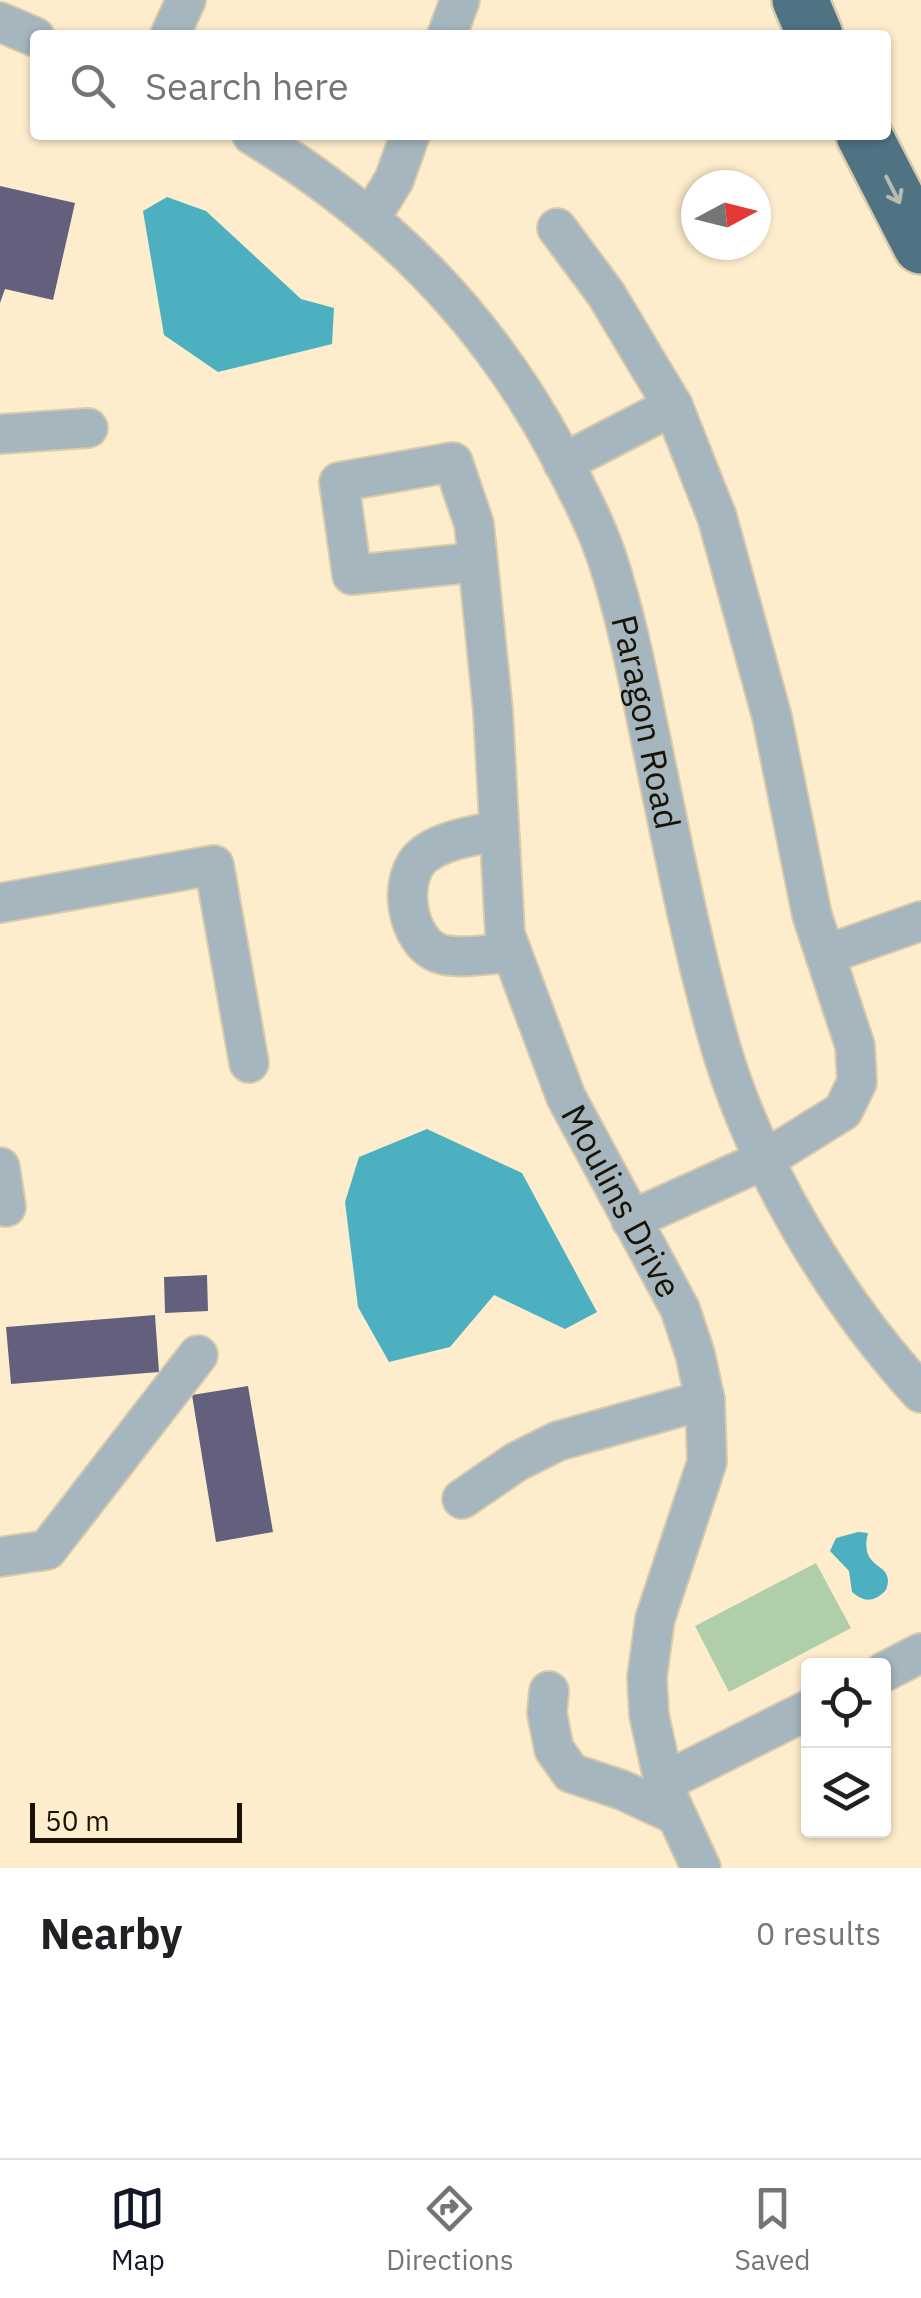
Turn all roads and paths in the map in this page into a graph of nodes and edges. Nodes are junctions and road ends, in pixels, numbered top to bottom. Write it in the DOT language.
graph roads {
  1 [pos="186,0"];
  2 [pos="460,0"];
  3 [pos="800,0"];
  4 [pos="0,22"];
  5 [pos="172,30"];
  6 [pos="449,30"];
  7 [pos="813,30"];
  8 [pos="30,35"];
  9 [pos="260,140"];
  10 [pos="408,140"];
  11 [pos="867,140"];
  12 [pos="371,217"];
  13 [pos="557,228"];
  14 [pos="921,246"];
  15 [pos="673,406"];
  16 [pos="88,428"];
  17 [pos="0,434"];
  18 [pos="564,463"];
  19 [pos="478,562"];
  20 [pos="499,830"];
  21 [pos="0,903"];
  22 [pos="921,921"];
  23 [pos="512,952"];
  24 [pos="824,955"];
  25 [pos="249,1064"];
  26 [pos="766,1159"];
  27 [pos="0,1167"];
  28 [pos="6,1206"];
  29 [pos="631,1220"];
  30 [pos="198,1355"];
  31 [pos="921,1393"];
  32 [pos="705,1400"];
  33 [pos="462,1499"];
  34 [pos="0,1557"];
  35 [pos="921,1653"];
  36 [pos="891,1668"];
  37 [pos="549,1690"];
  38 [pos="801,1714"];
  39 [pos="670,1798"];
  40 [pos="701,1868"];
  1 -- 5 [label="street"];
  2 -- 6 [label="street"];
  3 -- 7 [label="highway"];
  4 -- 8 [label="street"];
  9 -- 12 [label="street, Paragon Road"];
  10 -- 12 [label="street"];
  11 -- 14 [label="highway, one-way"];
  12 -- 18 [label="street, Paragon Road"];
  13 -- 15 [label="street"];
  15 -- 18 [label="street"];
  15 -- 24 [label="street"];
  16 -- 17 [label="street"];
  18 -- 26 [label="street, Paragon Road"];
  19 -- 19 [label="street, Moulins Drive"];
  19 -- 20 [label="street, Moulins Drive"];
  20 -- 23 [label="street, Moulins Drive"];
  20 -- 23 [label="street"];
  21 -- 25 [label="street"];
  22 -- 24 [label="street"];
  23 -- 29 [label="street, Moulins Drive"];
  24 -- 26 [label="street"];
  26 -- 29 [label="street"];
  26 -- 31 [label="street, Paragon Road"];
  27 -- 28 [label="street"];
  29 -- 32 [label="street, Moulins Drive"];
  30 -- 34 [label="street"];
  32 -- 33 [label="street"];
  32 -- 39 [label="street, Moulins Drive"];
  35 -- 36 [label="street"];
  37 -- 39 [label="street"];
  38 -- 39 [label="street"];
  39 -- 40 [label="street, Moulins Drive"];
}
